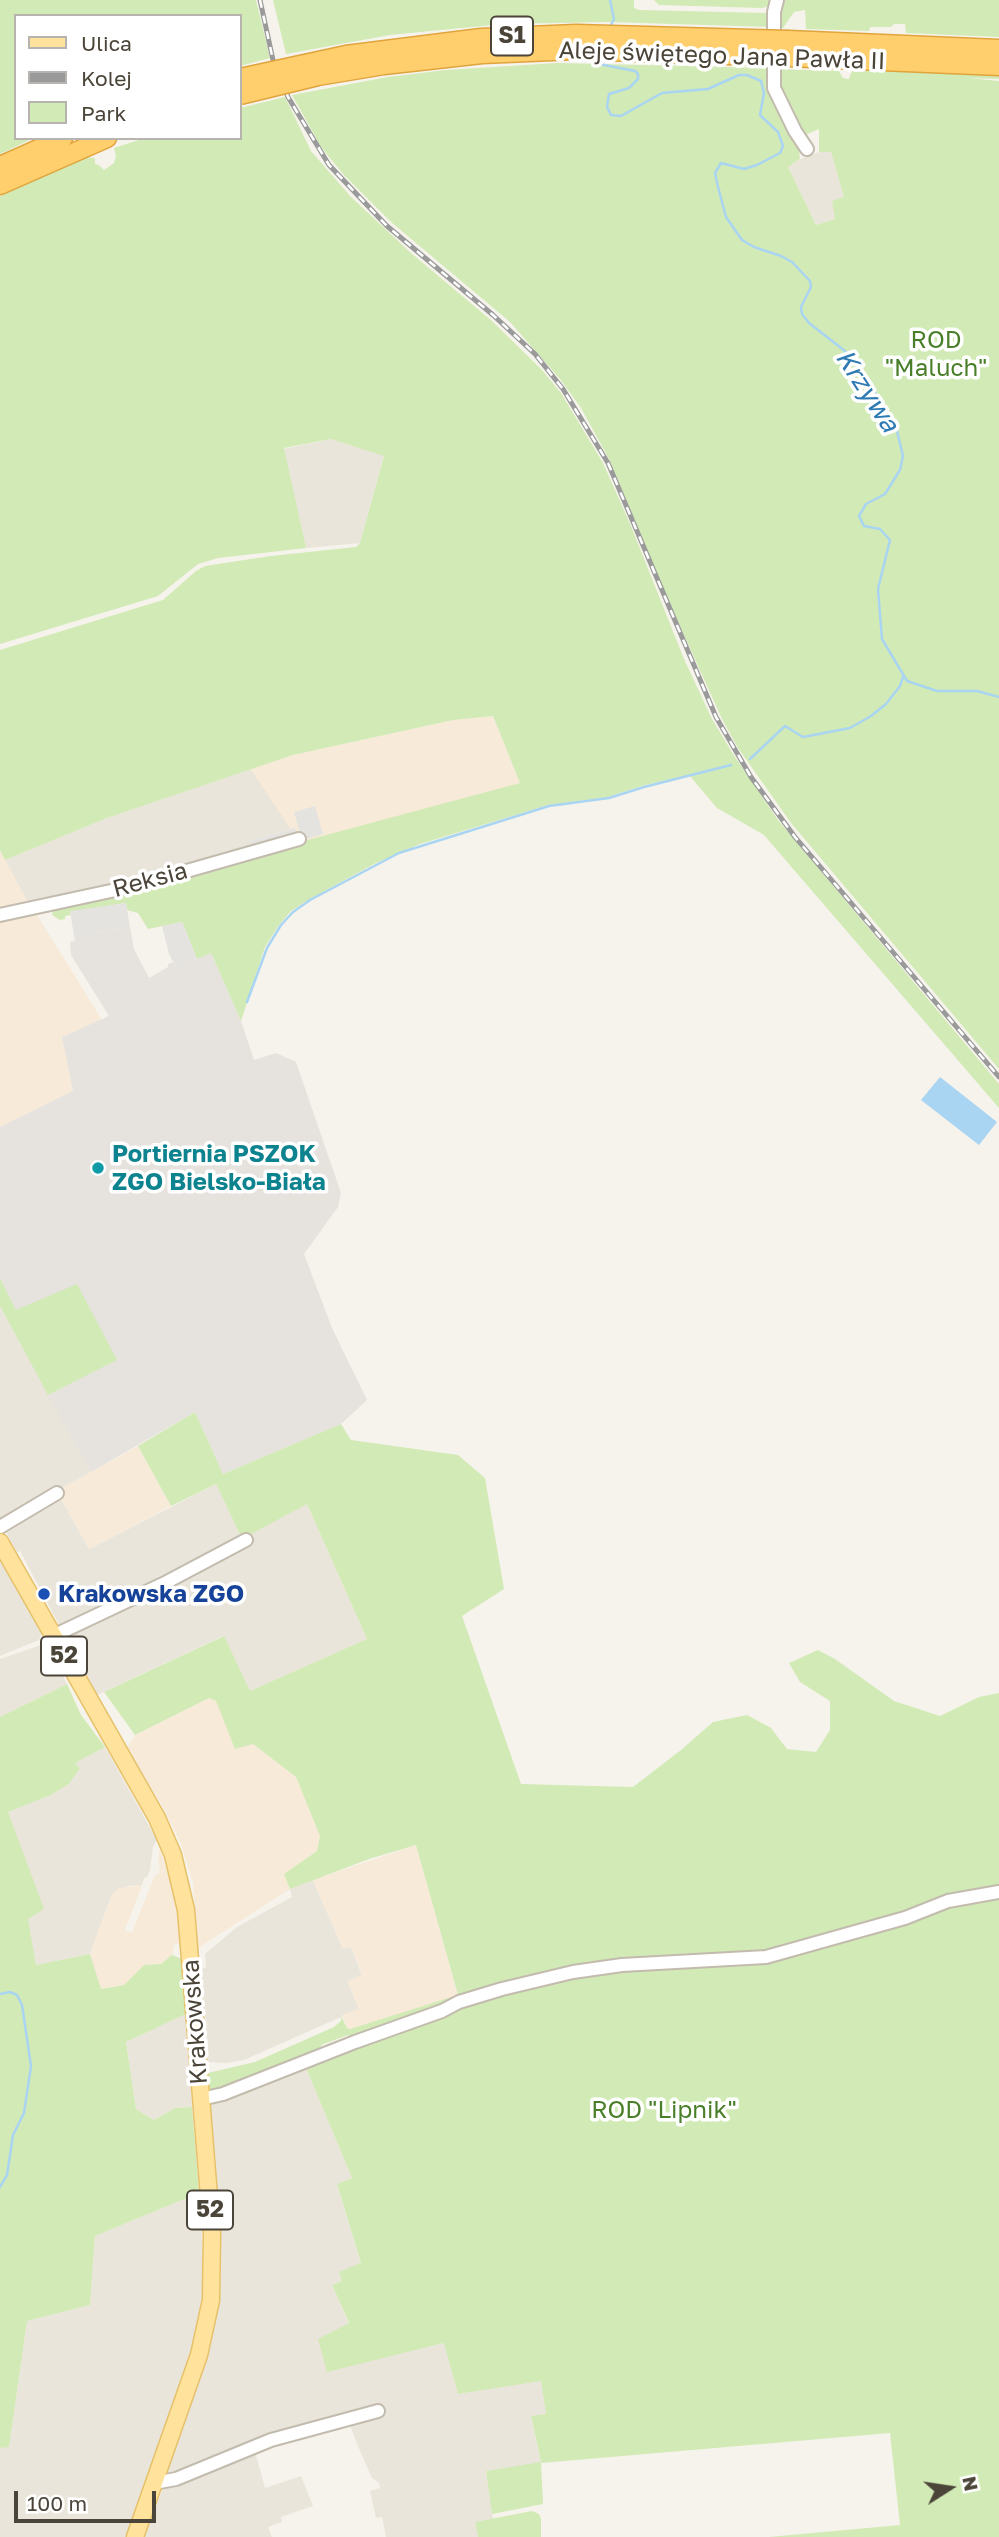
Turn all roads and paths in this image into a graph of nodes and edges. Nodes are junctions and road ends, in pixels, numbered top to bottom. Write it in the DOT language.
graph roads {
  1 [pos="777,0"];
  2 [pos="788,48"];
  3 [pos="999,49"];
  4 [pos="999,66"];
  5 [pos="242,78"];
  6 [pos="242,95"];
  7 [pos="58,140"];
  8 [pos="103,140"];
  9 [pos="807,149"];
  10 [pos="0,166"];
  11 [pos="0,186"];
  12 [pos="299,839"];
  13 [pos="0,915"];
  14 [pos="57,1493"];
  15 [pos="0,1527"];
  16 [pos="246,1540"];
  17 [pos="0,1542"];
  18 [pos="53,1636"];
  19 [pos="999,1892"];
  20 [pos="201,2099"];
  21 [pos="379,2411"];
  22 [pos="154,2483"];
  23 [pos="135,2537"];
  1 -- 9 [label="street"];
  2 -- 3 [label="highway, Aleje świętego Jana Pawła II / S1"];
  2 -- 4 [label="highway, Aleje świętego Jana Pawła II / S1"];
  2 -- 5 [label="highway, Aleje świętego Jana Pawła II / S1, bridge"];
  2 -- 6 [label="highway, Aleje świętego Jana Pawła II / S1, bridge"];
  7 -- 10 [label="highway"];
  8 -- 11 [label="highway"];
  12 -- 13 [label="street, Reksia"];
  14 -- 15 [label="street"];
  16 -- 18 [label="street"];
  17 -- 18 [label="main road, Krakowska / 52"];
  18 -- 20 [label="main road, Krakowska / 52"];
  19 -- 20 [label="street"];
  20 -- 22 [label="main road, Krakowska / 52"];
  21 -- 22 [label="street"];
  22 -- 23 [label="main road, Krakowska / 52"];
}
